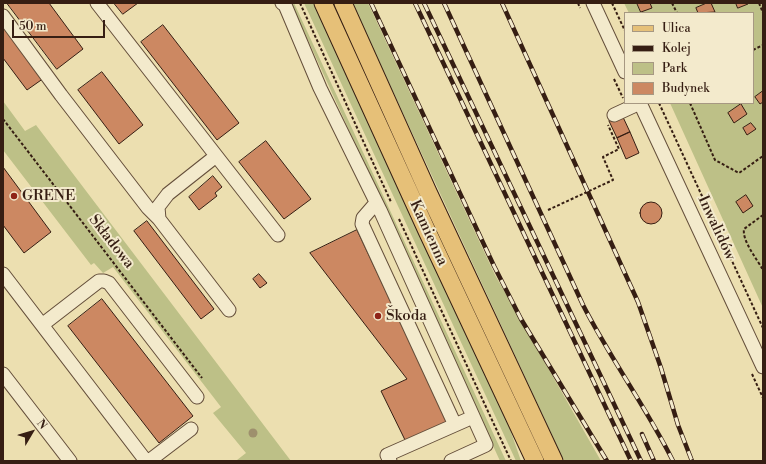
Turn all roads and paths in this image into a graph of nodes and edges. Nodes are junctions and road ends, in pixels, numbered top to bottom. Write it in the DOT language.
graph roads {
  1 [pos="96,3"];
  2 [pos="282,3"];
  3 [pos="300,3"];
  4 [pos="323,3"];
  5 [pos="343,3"];
  6 [pos="593,3"];
  7 [pos="612,3"];
  8 [pos="758,3"];
  9 [pos="763,13"];
  10 [pos="3,16"];
  11 [pos="624,29"];
  12 [pos="763,45"];
  13 [pos="754,50"];
  14 [pos="624,70"];
  15 [pos="642,104"];
  16 [pos="659,104"];
  17 [pos="690,104"];
  18 [pos="614,116"];
  19 [pos="3,120"];
  20 [pos="216,156"];
  21 [pos="763,156"];
  22 [pos="376,203"];
  23 [pos="393,206"];
  24 [pos="548,210"];
  25 [pos="396,213"];
  26 [pos="763,216"];
  27 [pos="159,219"];
  28 [pos="278,235"];
  29 [pos="763,270"];
  30 [pos="3,274"];
  31 [pos="230,310"];
  32 [pos="42,325"];
  33 [pos="763,328"];
  34 [pos="763,367"];
  35 [pos="3,374"];
  36 [pos="202,378"];
  37 [pos="197,397"];
  38 [pos="473,417"];
  39 [pos="455,425"];
  40 [pos="191,429"];
  41 [pos="70,461"];
  42 [pos="146,461"];
  43 [pos="149,461"];
  44 [pos="390,461"];
  45 [pos="451,461"];
  46 [pos="511,461"];
  47 [pos="535,461"];
  48 [pos="554,461"];
  1 -- 20 [label="street"];
  2 -- 22 [label="street"];
  3 -- 23 [label="path"];
  4 -- 47 [label="main road, Kamienna"];
  5 -- 48 [label="main road, Kamienna"];
  6 -- 14 [label="street"];
  7 -- 11 [label="path"];
  8 -- 9 [label="path"];
  10 -- 27 [label="street"];
  12 -- 13 [label="path"];
  15 -- 18 [label="street"];
  15 -- 34 [label="street, Inwalidów"];
  16 -- 33 [label="path"];
  17 -- 21 [label="path"];
  18 -- 24 [label="path"];
  19 -- 36 [label="path, Składowa"];
  20 -- 27 [label="street"];
  20 -- 28 [label="street"];
  22 -- 38 [label="street"];
  22 -- 39 [label="street"];
  25 -- 46 [label="path"];
  26 -- 29 [label="path"];
  27 -- 31 [label="street"];
  30 -- 32 [label="street"];
  32 -- 37 [label="street"];
  32 -- 42 [label="street"];
  35 -- 41 [label="street"];
  38 -- 39 [label="street"];
  38 -- 45 [label="street"];
  39 -- 44 [label="street"];
  40 -- 43 [label="street"];
}
